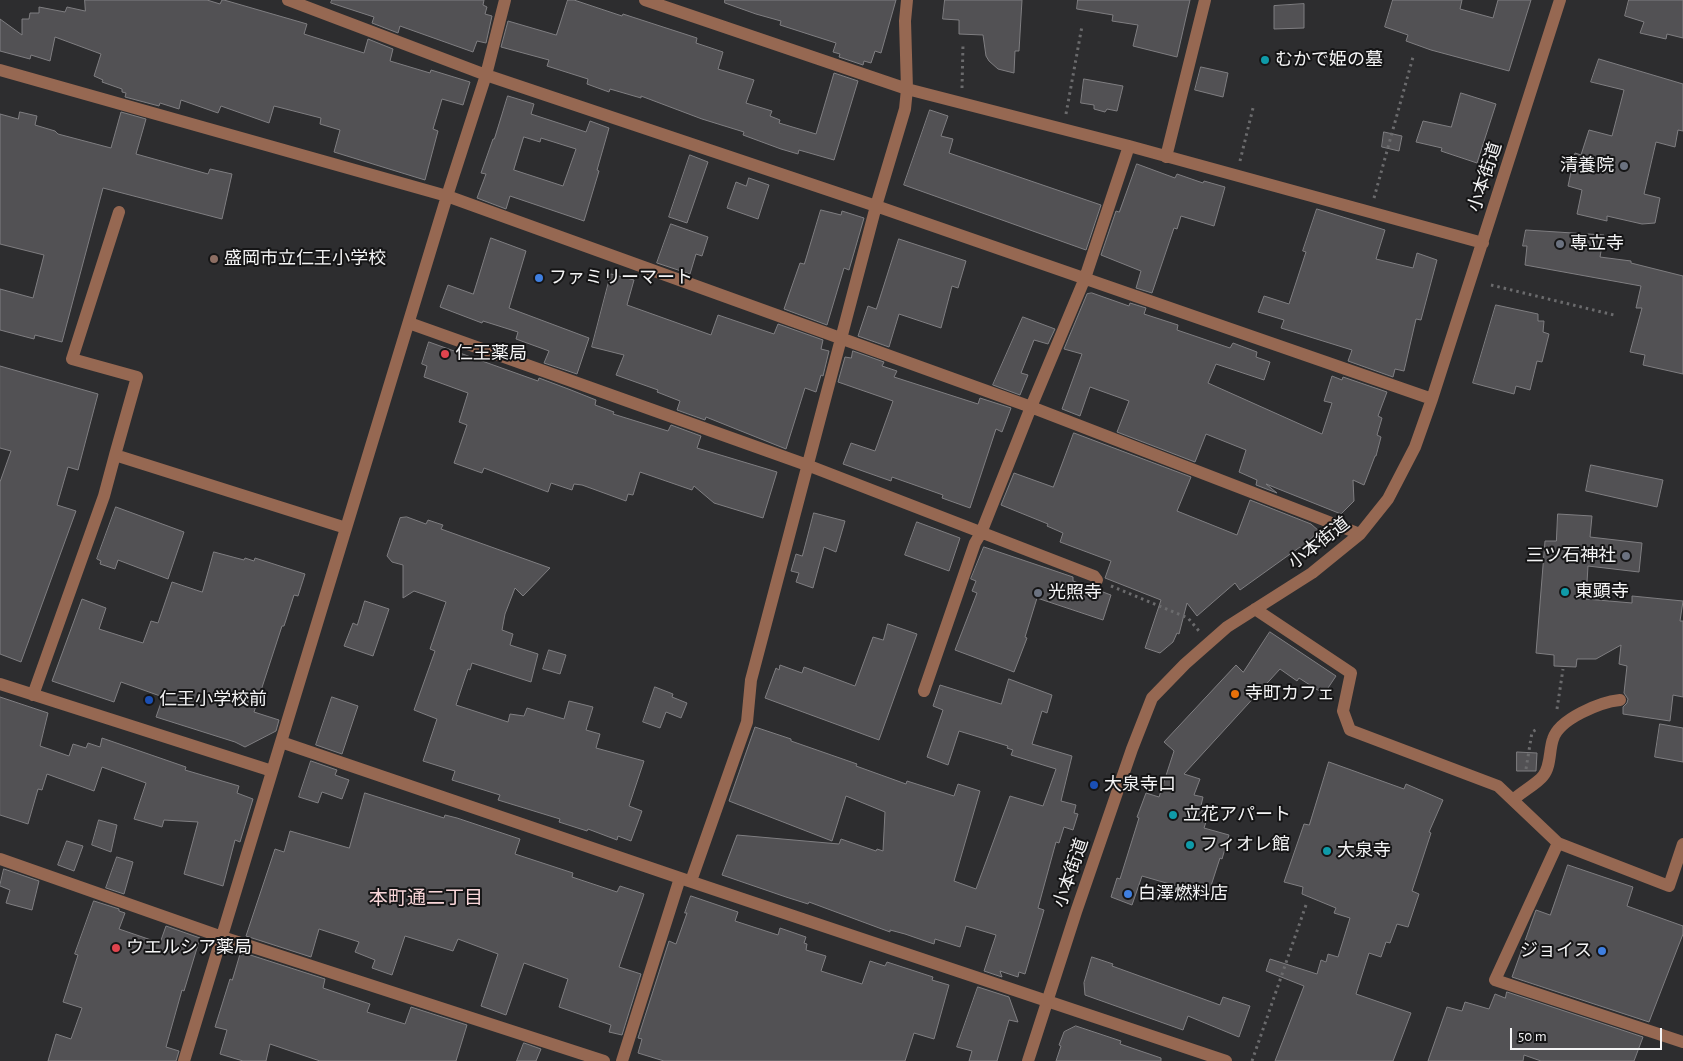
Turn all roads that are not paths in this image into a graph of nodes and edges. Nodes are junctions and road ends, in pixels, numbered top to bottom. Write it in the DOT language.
graph roads {
  1 [pos="288,0"];
  2 [pos="505,0"];
  3 [pos="645,0"];
  4 [pos="907,0"];
  5 [pos="1205,0"];
  6 [pos="1560,0"];
  7 [pos="0,70"];
  8 [pos="486,75"];
  9 [pos="907,89"];
  10 [pos="1129,146"];
  11 [pos="1166,157"];
  12 [pos="447,196"];
  13 [pos="876,206"];
  14 [pos="119,212"];
  15 [pos="1483,243"];
  16 [pos="1085,278"];
  17 [pos="409,323"];
  18 [pos="841,338"];
  19 [pos="1432,398"];
  20 [pos="1031,407"];
  21 [pos="115,455"];
  22 [pos="807,465"];
  23 [pos="346,528"];
  24 [pos="981,533"];
  25 [pos="1360,534"];
  26 [pos="1097,580"];
  27 [pos="1255,609"];
  28 [pos="0,684"];
  29 [pos="924,691"];
  30 [pos="33,695"];
  31 [pos="1620,700"];
  32 [pos="281,742"];
  33 [pos="272,771"];
  34 [pos="1513,800"];
  35 [pos="1558,843"];
  36 [pos="1683,844"];
  37 [pos="0,859"];
  38 [pos="685,880"];
  39 [pos="222,937"];
  40 [pos="1047,1002"];
  41 [pos="1683,1042"];
  42 [pos="184,1061"];
  43 [pos="604,1061"];
  44 [pos="622,1061"];
  45 [pos="1028,1061"];
  46 [pos="1226,1061"];
  1 -- 8 [label="street"];
  2 -- 8 [label="street"];
  3 -- 9 [label="street"];
  4 -- 9 [label="street"];
  5 -- 11 [label="street"];
  6 -- 15 [label="street, 小本街道"];
  7 -- 12 [label="street"];
  8 -- 12 [label="street"];
  8 -- 13 [label="street"];
  9 -- 10 [label="street"];
  9 -- 13 [label="street"];
  10 -- 11 [label="street"];
  10 -- 16 [label="street"];
  11 -- 15 [label="street"];
  12 -- 17 [label="street"];
  12 -- 18 [label="street"];
  13 -- 16 [label="street"];
  13 -- 18 [label="street"];
  14 -- 21 [label="street"];
  15 -- 19 [label="street, 小本街道"];
  16 -- 19 [label="street"];
  16 -- 20 [label="street"];
  17 -- 22 [label="street"];
  17 -- 23 [label="street"];
  18 -- 20 [label="street"];
  18 -- 22 [label="street"];
  19 -- 25 [label="street, 小本街道"];
  20 -- 24 [label="street"];
  20 -- 25 [label="street"];
  21 -- 23 [label="street"];
  21 -- 30 [label="street"];
  22 -- 24 [label="street"];
  22 -- 38 [label="street"];
  23 -- 32 [label="street"];
  24 -- 26 [label="street"];
  24 -- 29 [label="street"];
  25 -- 27 [label="street, 小本街道"];
  27 -- 34 [label="street"];
  27 -- 40 [label="street, 小本街道"];
  28 -- 30 [label="street"];
  30 -- 33 [label="street"];
  31 -- 34 [label="street"];
  32 -- 33 [label="street"];
  32 -- 38 [label="street"];
  33 -- 39 [label="street"];
  34 -- 35 [label="street"];
  35 -- 36 [label="street"];
  35 -- 41 [label="street"];
  37 -- 39 [label="street"];
  38 -- 40 [label="street"];
  38 -- 44 [label="street"];
  39 -- 42 [label="street"];
  39 -- 43 [label="street"];
  40 -- 45 [label="street, 小本街道"];
  40 -- 46 [label="street"];
}
